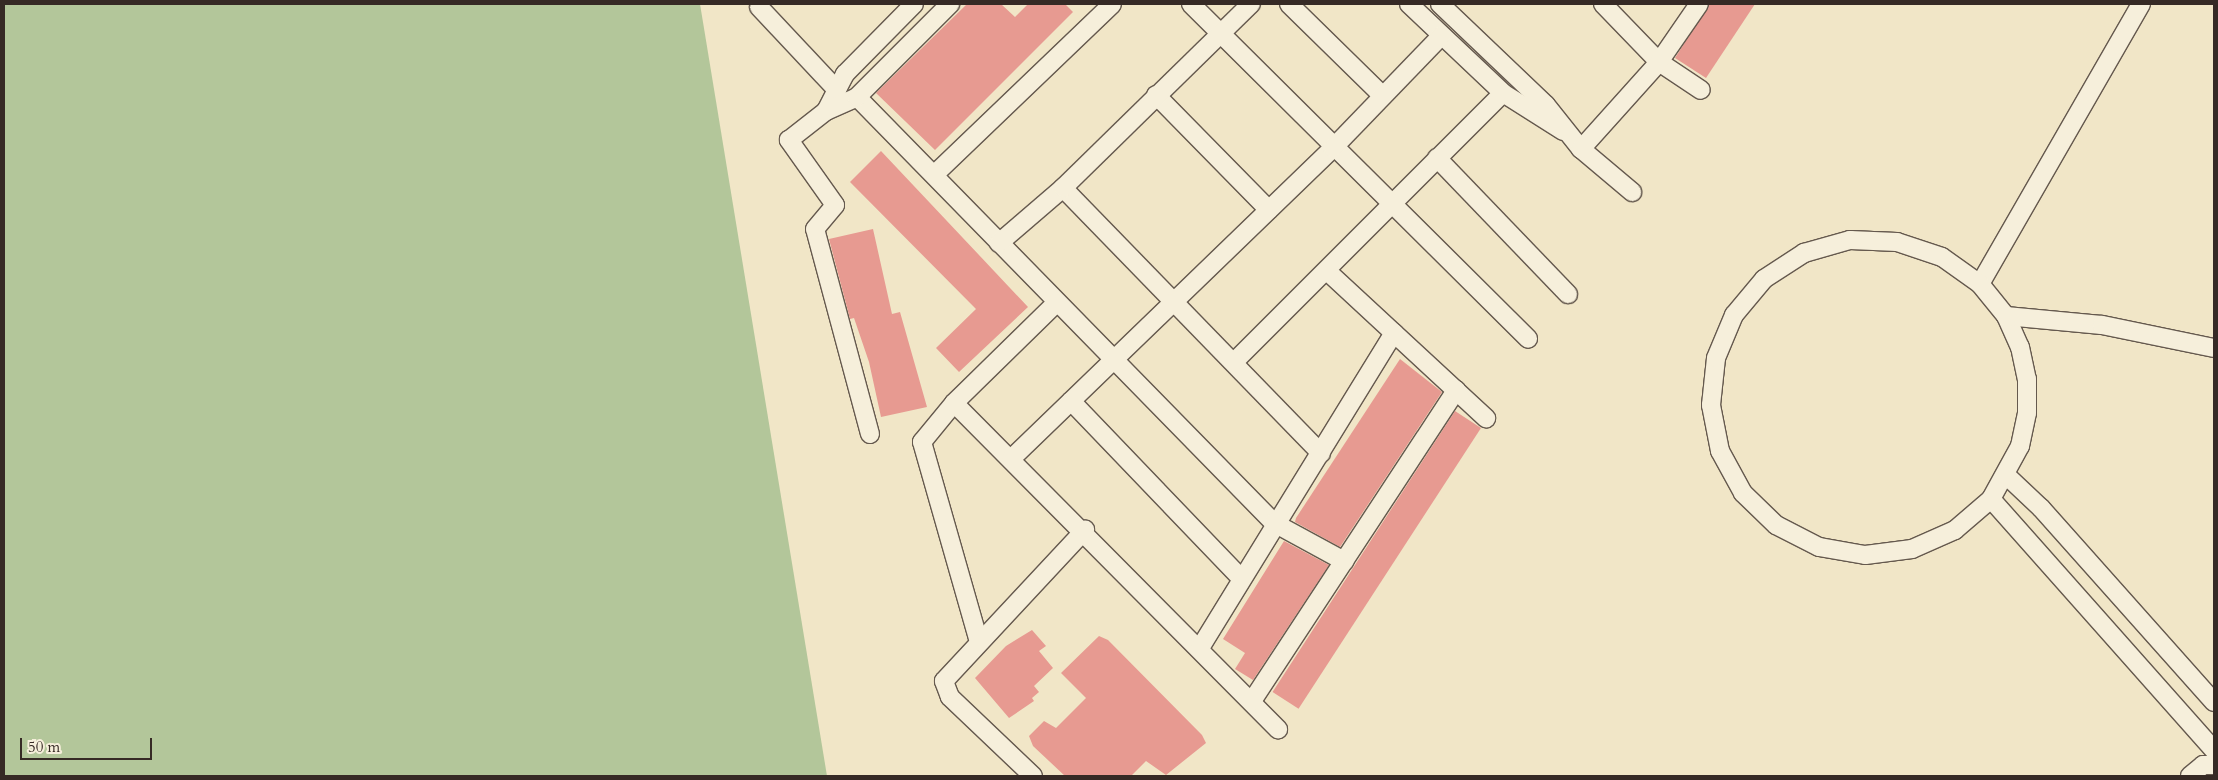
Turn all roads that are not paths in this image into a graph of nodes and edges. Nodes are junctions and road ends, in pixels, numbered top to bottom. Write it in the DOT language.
graph roads {
  1 [pos="914,4"];
  2 [pos="950,4"];
  3 [pos="1112,4"];
  4 [pos="1191,4"];
  5 [pos="1251,4"];
  6 [pos="1289,4"];
  7 [pos="1409,4"];
  8 [pos="1440,4"];
  9 [pos="1603,4"];
  10 [pos="1699,4"];
  11 [pos="2141,4"];
  12 [pos="760,5"];
  13 [pos="1220,34"];
  14 [pos="1441,36"];
  15 [pos="1660,62"];
  16 [pos="837,90"];
  17 [pos="1701,90"];
  18 [pos="1502,93"];
  19 [pos="1156,95"];
  20 [pos="1382,95"];
  21 [pos="858,97"];
  22 [pos="826,111"];
  23 [pos="1563,131"];
  24 [pos="1333,148"];
  25 [pos="1581,149"];
  26 [pos="1437,158"];
  27 [pos="935,174"];
  28 [pos="1063,188"];
  29 [pos="1632,192"];
  30 [pos="1390,206"];
  31 [pos="1269,210"];
  32 [pos="999,243"];
  33 [pos="1327,271"];
  34 [pos="1980,284"];
  35 [pos="1568,294"];
  36 [pos="1176,302"];
  37 [pos="1056,303"];
  38 [pos="2006,316"];
  39 [pos="1394,333"];
  40 [pos="1528,339"];
  41 [pos="2214,348"];
  42 [pos="1114,361"];
  43 [pos="1235,361"];
  44 [pos="1456,390"];
  45 [pos="1072,401"];
  46 [pos="954,403"];
  47 [pos="1486,418"];
  48 [pos="870,434"];
  49 [pos="1321,453"];
  50 [pos="1011,459"];
  51 [pos="2007,476"];
  52 [pos="1991,499"];
  53 [pos="1274,523"];
  54 [pos="1085,530"];
  55 [pos="1344,560"];
  56 [pos="1242,578"];
  57 [pos="979,642"];
  58 [pos="1200,648"];
  59 [pos="1252,701"];
  60 [pos="2214,702"];
  61 [pos="1278,729"];
  62 [pos="2214,750"];
  63 [pos="2214,765"];
  64 [pos="1033,776"];
  65 [pos="2190,776"];
  1 -- 16 [label="street"];
  2 -- 21 [label="street"];
  3 -- 27 [label="street"];
  4 -- 13 [label="street"];
  5 -- 13 [label="street"];
  6 -- 20 [label="street"];
  7 -- 14 [label="street"];
  8 -- 23 [label="street"];
  9 -- 15 [label="street"];
  10 -- 15 [label="street"];
  11 -- 34 [label="street"];
  12 -- 16 [label="street"];
  13 -- 19 [label="street"];
  13 -- 24 [label="street"];
  14 -- 18 [label="street"];
  14 -- 20 [label="street"];
  15 -- 17 [label="street"];
  15 -- 25 [label="street"];
  16 -- 22 [label="street"];
  18 -- 23 [label="street"];
  18 -- 26 [label="street"];
  19 -- 28 [label="street"];
  19 -- 31 [label="street"];
  20 -- 24 [label="street"];
  21 -- 22 [label="street"];
  21 -- 27 [label="street"];
  22 -- 48 [label="street"];
  23 -- 25 [label="street"];
  24 -- 30 [label="street"];
  24 -- 31 [label="street"];
  25 -- 29 [label="street"];
  26 -- 30 [label="street"];
  26 -- 35 [label="street"];
  27 -- 32 [label="street"];
  28 -- 32 [label="street"];
  28 -- 36 [label="street"];
  30 -- 33 [label="street"];
  30 -- 40 [label="street"];
  31 -- 36 [label="street"];
  32 -- 37 [label="street"];
  33 -- 39 [label="street"];
  33 -- 43 [label="street"];
  34 -- 38 [label="street"];
  34 -- 52 [label="street"];
  36 -- 42 [label="street"];
  36 -- 43 [label="street"];
  37 -- 42 [label="street"];
  37 -- 46 [label="street"];
  38 -- 41 [label="street"];
  38 -- 51 [label="street"];
  39 -- 44 [label="street"];
  39 -- 49 [label="street"];
  42 -- 45 [label="street"];
  42 -- 53 [label="street"];
  43 -- 49 [label="street"];
  44 -- 47 [label="street"];
  44 -- 55 [label="street"];
  45 -- 50 [label="street"];
  45 -- 56 [label="street"];
  46 -- 50 [label="street"];
  46 -- 57 [label="street"];
  49 -- 53 [label="street"];
  50 -- 54 [label="street"];
  51 -- 52 [label="street"];
  51 -- 60 [label="street"];
  52 -- 62 [label="street"];
  53 -- 55 [label="street"];
  53 -- 56 [label="street"];
  54 -- 57 [label="street"];
  54 -- 58 [label="street"];
  55 -- 59 [label="street"];
  56 -- 58 [label="street"];
  57 -- 64 [label="street"];
  58 -- 59 [label="street"];
  59 -- 61 [label="street"];
  63 -- 65 [label="street"];
}
